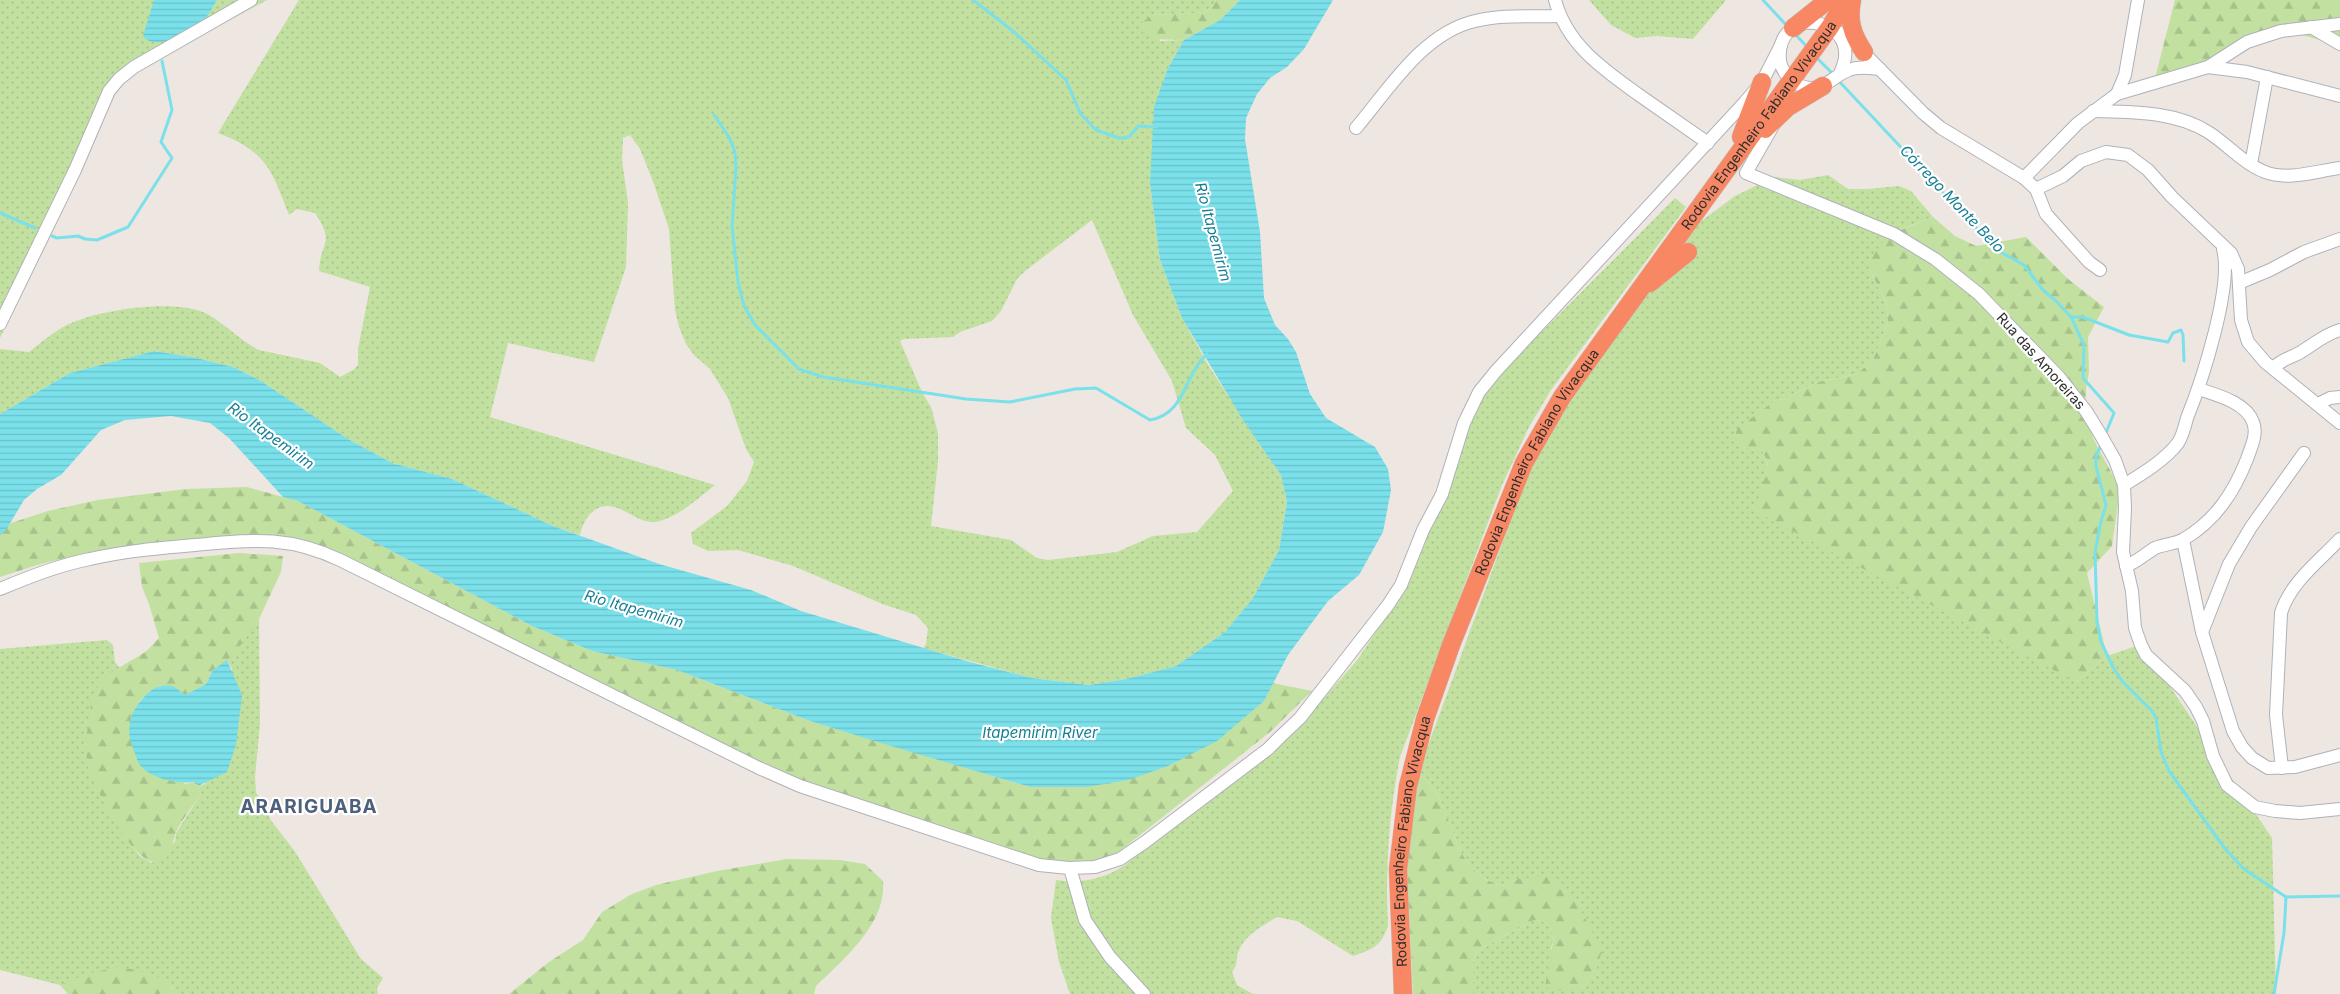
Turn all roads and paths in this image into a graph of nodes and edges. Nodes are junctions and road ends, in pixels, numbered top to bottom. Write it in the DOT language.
graph roads {
  1 [pos="251,0"];
  2 [pos="1555,0"];
  3 [pos="1828,0"];
  4 [pos="1846,0"];
  5 [pos="1852,0"];
  6 [pos="2138,0"];
  7 [pos="1559,16"];
  8 [pos="2340,24"];
  9 [pos="2311,27"];
  10 [pos="1793,28"];
  11 [pos="1832,29"];
  12 [pos="2340,44"];
  13 [pos="1781,45"];
  14 [pos="1864,52"];
  15 [pos="2208,67"];
  16 [pos="1880,69"];
  17 [pos="1839,75"];
  18 [pos="2267,77"];
  19 [pos="1786,86"];
  20 [pos="1824,86"];
  21 [pos="1755,94"];
  22 [pos="2117,94"];
  23 [pos="2340,96"];
  24 [pos="2094,111"];
  25 [pos="1779,115"];
  26 [pos="1356,128"];
  27 [pos="1708,143"];
  28 [pos="2251,164"];
  29 [pos="1730,165"];
  30 [pos="2340,168"];
  31 [pos="2024,178"];
  32 [pos="2036,189"];
  33 [pos="2340,240"];
  34 [pos="2222,244"];
  35 [pos="1688,252"];
  36 [pos="2100,270"];
  37 [pos="2239,283"];
  38 [pos="1632,298"];
  39 [pos="0,324"];
  40 [pos="2340,330"];
  41 [pos="2273,368"];
  42 [pos="2199,389"];
  43 [pos="2340,397"];
  44 [pos="2318,404"];
  45 [pos="2340,423"];
  46 [pos="2304,453"];
  47 [pos="2124,485"];
  48 [pos="2183,540"];
  49 [pos="2340,540"];
  50 [pos="2126,566"];
  51 [pos="0,589"];
  52 [pos="2202,632"];
  53 [pos="2340,755"];
  54 [pos="2282,768"];
  55 [pos="2340,809"];
  56 [pos="1070,868"];
  57 [pos="1144,994"];
  58 [pos="1403,994"];
  1 -- 39 [label="street"];
  2 -- 7 [label="street"];
  3 -- 10 [label="highway"];
  4 -- 11 [label="highway, Rodovia Engenheiro Fabiano Vivacqua"];
  5 -- 14 [label="highway"];
  6 -- 22 [label="street"];
  7 -- 26 [label="street"];
  7 -- 27 [label="street"];
  8 -- 9 [label="street"];
  9 -- 12 [label="street"];
  9 -- 15 [label="street"];
  10 -- 11 [label="street"];
  10 -- 13 [label="street"];
  11 -- 14 [label="street"];
  11 -- 17 [label="street"];
  11 -- 19 [label="highway, Rodovia Engenheiro Fabiano Vivacqua"];
  13 -- 19 [label="street"];
  13 -- 21 [label="street"];
  14 -- 16 [label="street"];
  15 -- 18 [label="street"];
  15 -- 22 [label="street"];
  16 -- 17 [label="street"];
  16 -- 31 [label="street"];
  17 -- 20 [label="street"];
  18 -- 23 [label="street"];
  18 -- 28 [label="street"];
  19 -- 20 [label="street"];
  19 -- 21 [label="street"];
  19 -- 29 [label="highway, Rodovia Engenheiro Fabiano Vivacqua"];
  20 -- 25 [label="highway"];
  21 -- 27 [label="street"];
  21 -- 29 [label="highway"];
  22 -- 24 [label="street"];
  24 -- 28 [label="street"];
  24 -- 31 [label="street"];
  25 -- 29 [label="highway"];
  25 -- 47 [label="street, Rua das Amoreiras"];
  27 -- 56 [label="street"];
  28 -- 30 [label="street"];
  29 -- 38 [label="highway, Rodovia Engenheiro Fabiano Vivacqua"];
  31 -- 32 [label="street"];
  32 -- 34 [label="street"];
  32 -- 36 [label="street"];
  33 -- 37 [label="street"];
  34 -- 37 [label="street"];
  34 -- 42 [label="street"];
  35 -- 38 [label="highway"];
  37 -- 41 [label="street"];
  38 -- 58 [label="highway, Rodovia Engenheiro Fabiano Vivacqua"];
  40 -- 41 [label="street"];
  41 -- 44 [label="street"];
  42 -- 47 [label="street"];
  42 -- 48 [label="street"];
  43 -- 44 [label="street"];
  44 -- 45 [label="street"];
  46 -- 52 [label="street"];
  47 -- 50 [label="street, Rua das Amoreiras"];
  48 -- 50 [label="street"];
  48 -- 52 [label="street"];
  49 -- 54 [label="street"];
  50 -- 55 [label="street, Rua das Amoreiras"];
  51 -- 56 [label="street"];
  52 -- 54 [label="street"];
  53 -- 54 [label="street"];
  56 -- 57 [label="street"];
}
